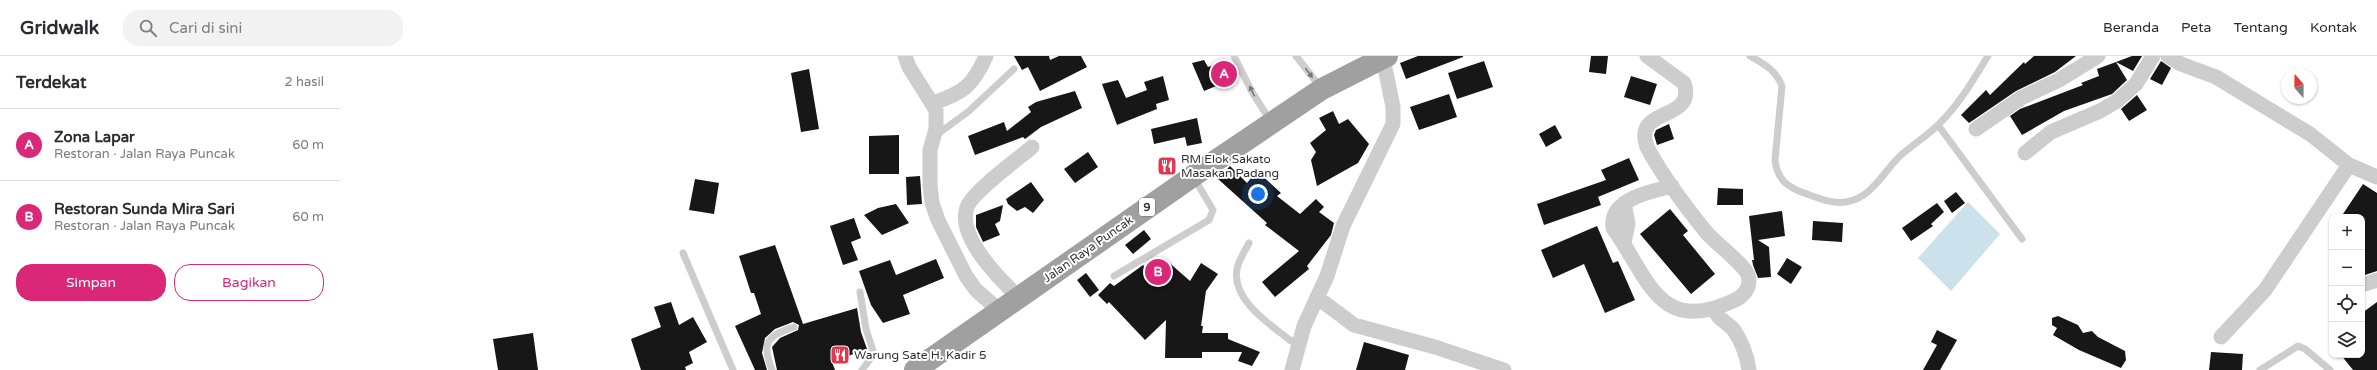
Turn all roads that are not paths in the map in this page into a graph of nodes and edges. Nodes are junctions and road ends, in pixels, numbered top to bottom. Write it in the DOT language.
graph roads {
  1 [pos="905,56"];
  2 [pos="986,56"];
  3 [pos="1234,56"];
  4 [pos="1296,56"];
  5 [pos="1388,56"];
  6 [pos="1647,56"];
  7 [pos="1750,56"];
  8 [pos="1988,56"];
  9 [pos="2098,56"];
  10 [pos="2152,56"];
  11 [pos="2168,56"];
  12 [pos="1014,69"];
  13 [pos="1322,90"];
  14 [pos="933,103"];
  15 [pos="1273,124"];
  16 [pos="1938,125"];
  17 [pos="1976,129"];
  18 [pos="934,138"];
  19 [pos="1032,148"];
  20 [pos="2025,153"];
  21 [pos="2349,165"];
  22 [pos="1193,176"];
  23 [pos="2377,177"];
  24 [pos="1672,186"];
  25 [pos="2022,239"];
  26 [pos="1249,243"];
  27 [pos="683,253"];
  28 [pos="1114,276"];
  29 [pos="2377,280"];
  30 [pos="2365,284"];
  31 [pos="860,292"];
  32 [pos="1019,297"];
  33 [pos="1318,298"];
  34 [pos="1714,309"];
  35 [pos="1000,311"];
  36 [pos="794,327"];
  37 [pos="2221,337"];
  38 [pos="1300,339"];
  39 [pos="733,370"];
  40 [pos="772,370"];
  41 [pos="862,370"];
  42 [pos="915,370"];
  43 [pos="1292,370"];
  44 [pos="1504,370"];
  45 [pos="1749,370"];
  46 [pos="2260,370"];
  47 [pos="2330,370"];
  1 -- 14 [label="street"];
  2 -- 14 [label="street"];
  15 -- 3 [label="lane, one-way"];
  4 -- 13 [label="lane, one-way"];
  5 -- 13 [label="highway, Jalan Raya Puncak / 9"];
  5 -- 33 [label="street"];
  6 -- 24 [label="street"];
  7 -- 16 [label="lane"];
  8 -- 16 [label="lane"];
  9 -- 17 [label="street"];
  10 -- 20 [label="street"];
  11 -- 21 [label="street"];
  12 -- 18 [label="lane"];
  13 -- 15 [label="highway, Jalan Raya Puncak / 9"];
  14 -- 18 [label="street"];
  15 -- 22 [label="highway, Jalan Raya Puncak / 9"];
  16 -- 25 [label="lane"];
  18 -- 35 [label="street"];
  19 -- 32 [label="street"];
  21 -- 23 [label="street"];
  21 -- 37 [label="street"];
  22 -- 28 [label="lane"];
  22 -- 32 [label="highway, Jalan Raya Puncak / 9"];
  24 -- 34 [label="street"];
  24 -- 34 [label="street"];
  26 -- 38 [label="lane"];
  27 -- 39 [label="lane"];
  29 -- 30 [label="street"];
  31 -- 41 [label="lane"];
  32 -- 35 [label="highway, Jalan Raya Puncak / 9"];
  33 -- 38 [label="street"];
  33 -- 44 [label="street"];
  34 -- 45 [label="street"];
  35 -- 42 [label="highway, Jalan Raya Puncak / 9"];
  36 -- 40 [label="lane"];
  38 -- 43 [label="street"];
  46 -- 47 [label="lane"];
}
